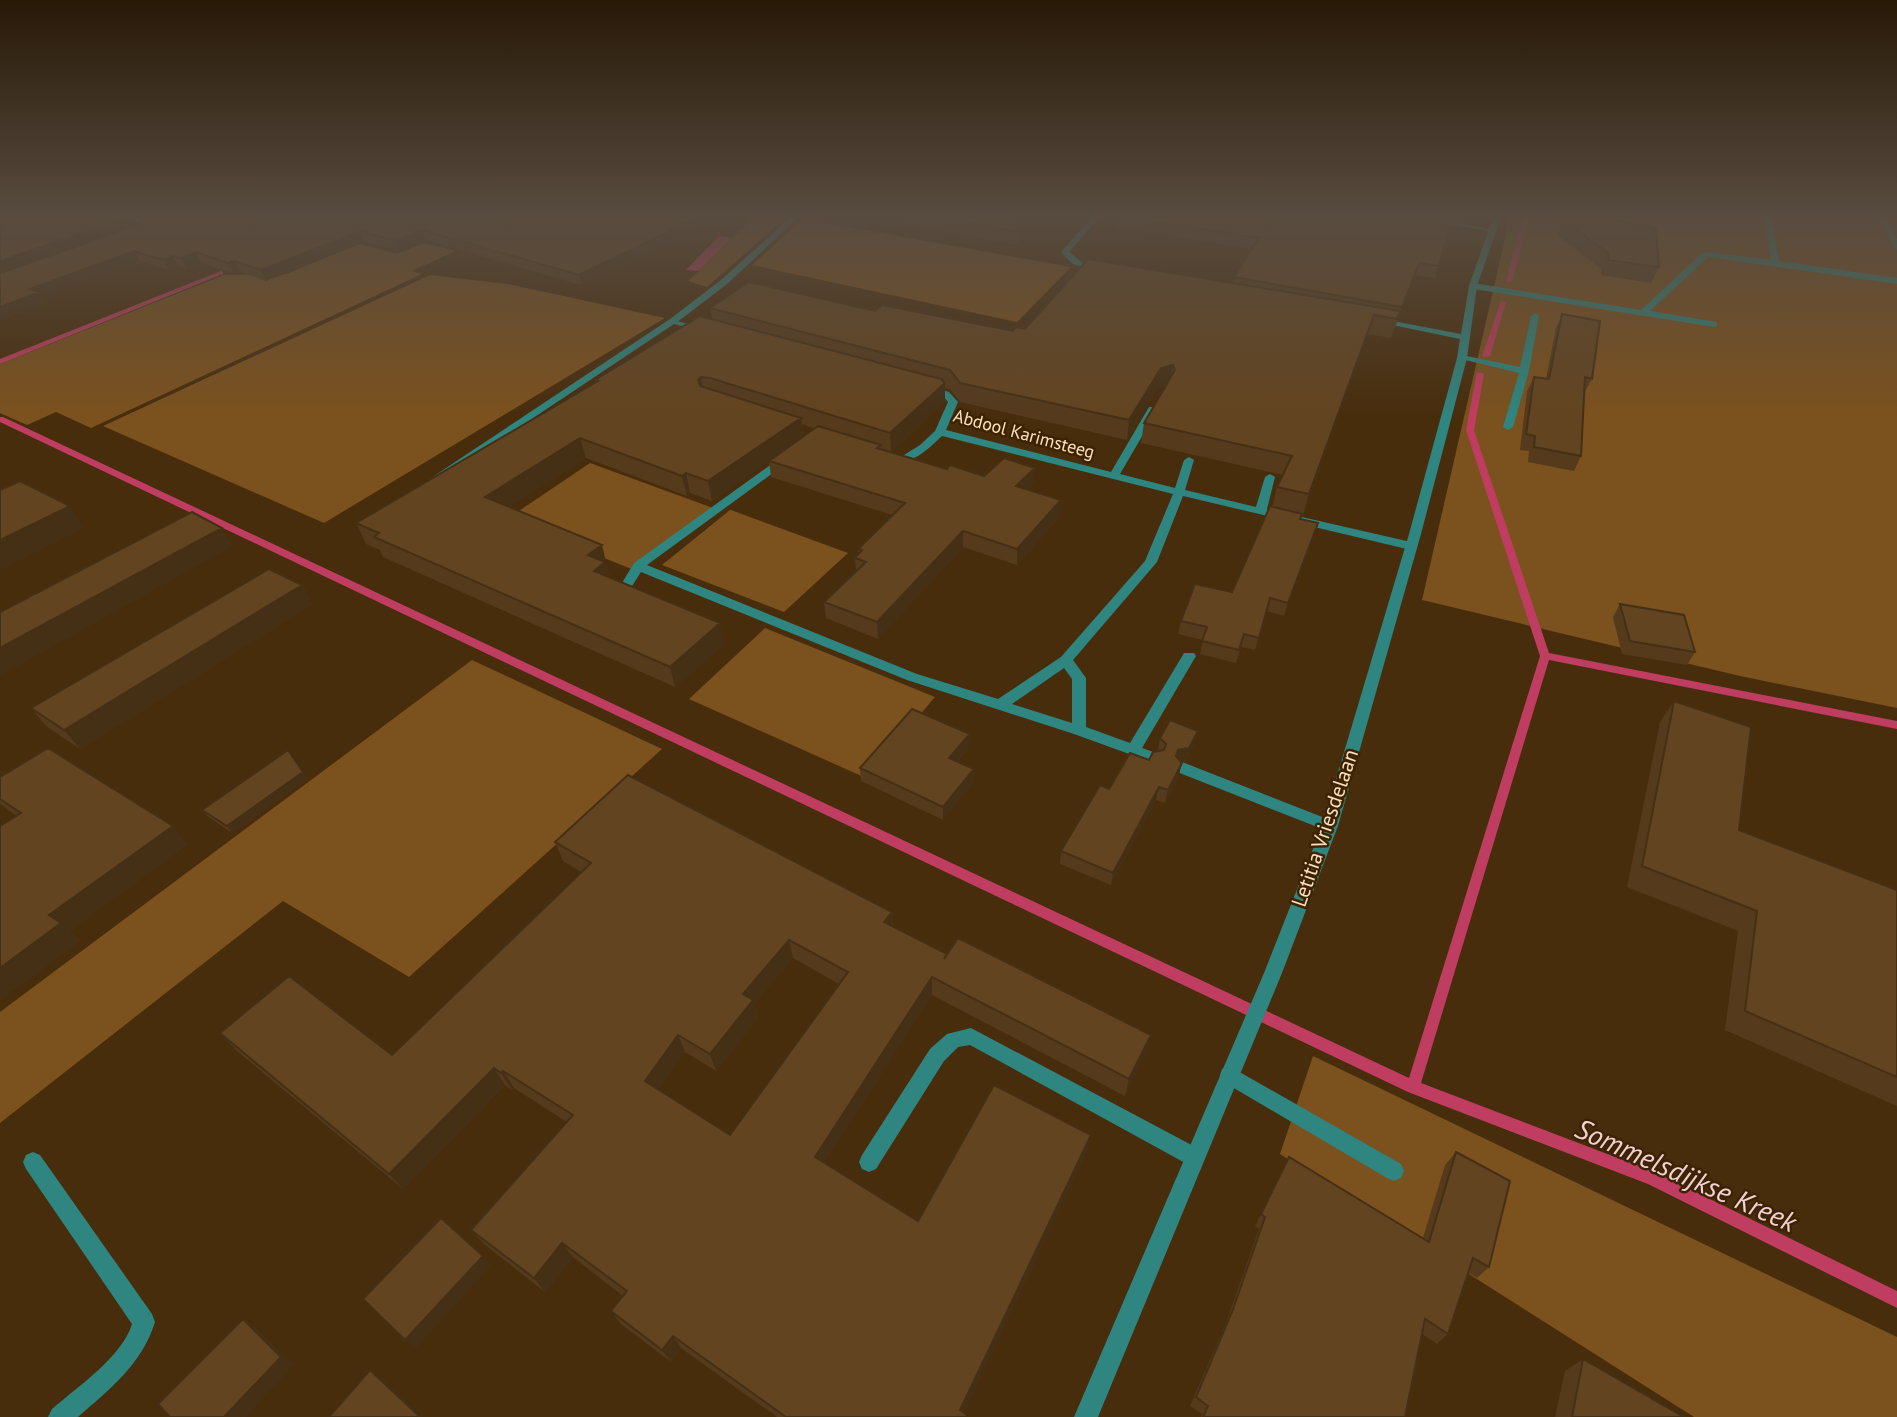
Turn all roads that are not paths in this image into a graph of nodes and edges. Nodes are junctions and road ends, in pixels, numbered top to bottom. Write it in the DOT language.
graph roads {
  1 [pos="723,283"];
  2 [pos="1474,283"];
  3 [pos="1675,283"];
  4 [pos="1473,286"];
  5 [pos="1642,314"];
  6 [pos="1535,316"];
  7 [pos="1370,319"];
  8 [pos="673,321"];
  9 [pos="1714,324"];
  10 [pos="712,331"];
  11 [pos="1465,337"];
  12 [pos="1462,358"];
  13 [pos="1524,371"];
  14 [pos="907,383"];
  15 [pos="1158,399"];
  16 [pos="1508,427"];
  17 [pos="940,432"];
  18 [pos="797,451"];
  19 [pos="884,455"];
  20 [pos="1189,460"];
  21 [pos="1113,477"];
  22 [pos="1270,477"];
  23 [pos="429,482"];
  24 [pos="1179,492"];
  25 [pos="1261,511"];
  26 [pos="1411,546"];
  27 [pos="638,566"];
  28 [pos="628,583"];
  29 [pos="1189,656"];
  30 [pos="1066,660"];
  31 [pos="1000,705"];
  32 [pos="1079,730"];
  33 [pos="1133,750"];
  34 [pos="1154,758"];
  35 [pos="1182,768"];
  36 [pos="1330,826"];
  37 [pos="1229,1076"];
  38 [pos="1195,1157"];
  39 [pos="33,1161"];
  40 [pos="869,1162"];
  41 [pos="1394,1171"];
  42 [pos="60,1417"];
  43 [pos="1086,1417"];
  1 -- 8 [label="street"];
  2 -- 4 [label="street, Letitia Vriesdelaan"];
  3 -- 5 [label="street"];
  4 -- 5 [label="street"];
  4 -- 11 [label="street, Letitia Vriesdelaan"];
  5 -- 9 [label="street"];
  6 -- 13 [label="street"];
  7 -- 11 [label="street"];
  8 -- 10 [label="street"];
  8 -- 23 [label="street"];
  11 -- 12 [label="street, Letitia Vriesdelaan"];
  12 -- 13 [label="street"];
  12 -- 26 [label="street, Letitia Vriesdelaan"];
  13 -- 16 [label="street"];
  14 -- 17 [label="street, Abdool Karimsteeg"];
  15 -- 21 [label="street"];
  17 -- 19 [label="street"];
  17 -- 21 [label="street, Abdool Karimsteeg"];
  18 -- 27 [label="street"];
  20 -- 24 [label="street"];
  21 -- 24 [label="street, Abdool Karimsteeg"];
  22 -- 25 [label="street"];
  24 -- 25 [label="street, Abdool Karimsteeg"];
  24 -- 30 [label="street"];
  25 -- 26 [label="street, Abdool Karimsteeg"];
  26 -- 36 [label="street, Letitia Vriesdelaan"];
  27 -- 28 [label="street"];
  27 -- 31 [label="street"];
  29 -- 33 [label="street"];
  30 -- 31 [label="street"];
  30 -- 32 [label="street"];
  31 -- 32 [label="street"];
  32 -- 33 [label="street"];
  33 -- 34 [label="street"];
  35 -- 36 [label="street"];
  36 -- 37 [label="street, Letitia Vriesdelaan"];
  37 -- 38 [label="street, Letitia Vriesdelaan"];
  37 -- 41 [label="street"];
  38 -- 40 [label="street"];
  38 -- 43 [label="street, Letitia Vriesdelaan"];
  39 -- 42 [label="street"];
}
